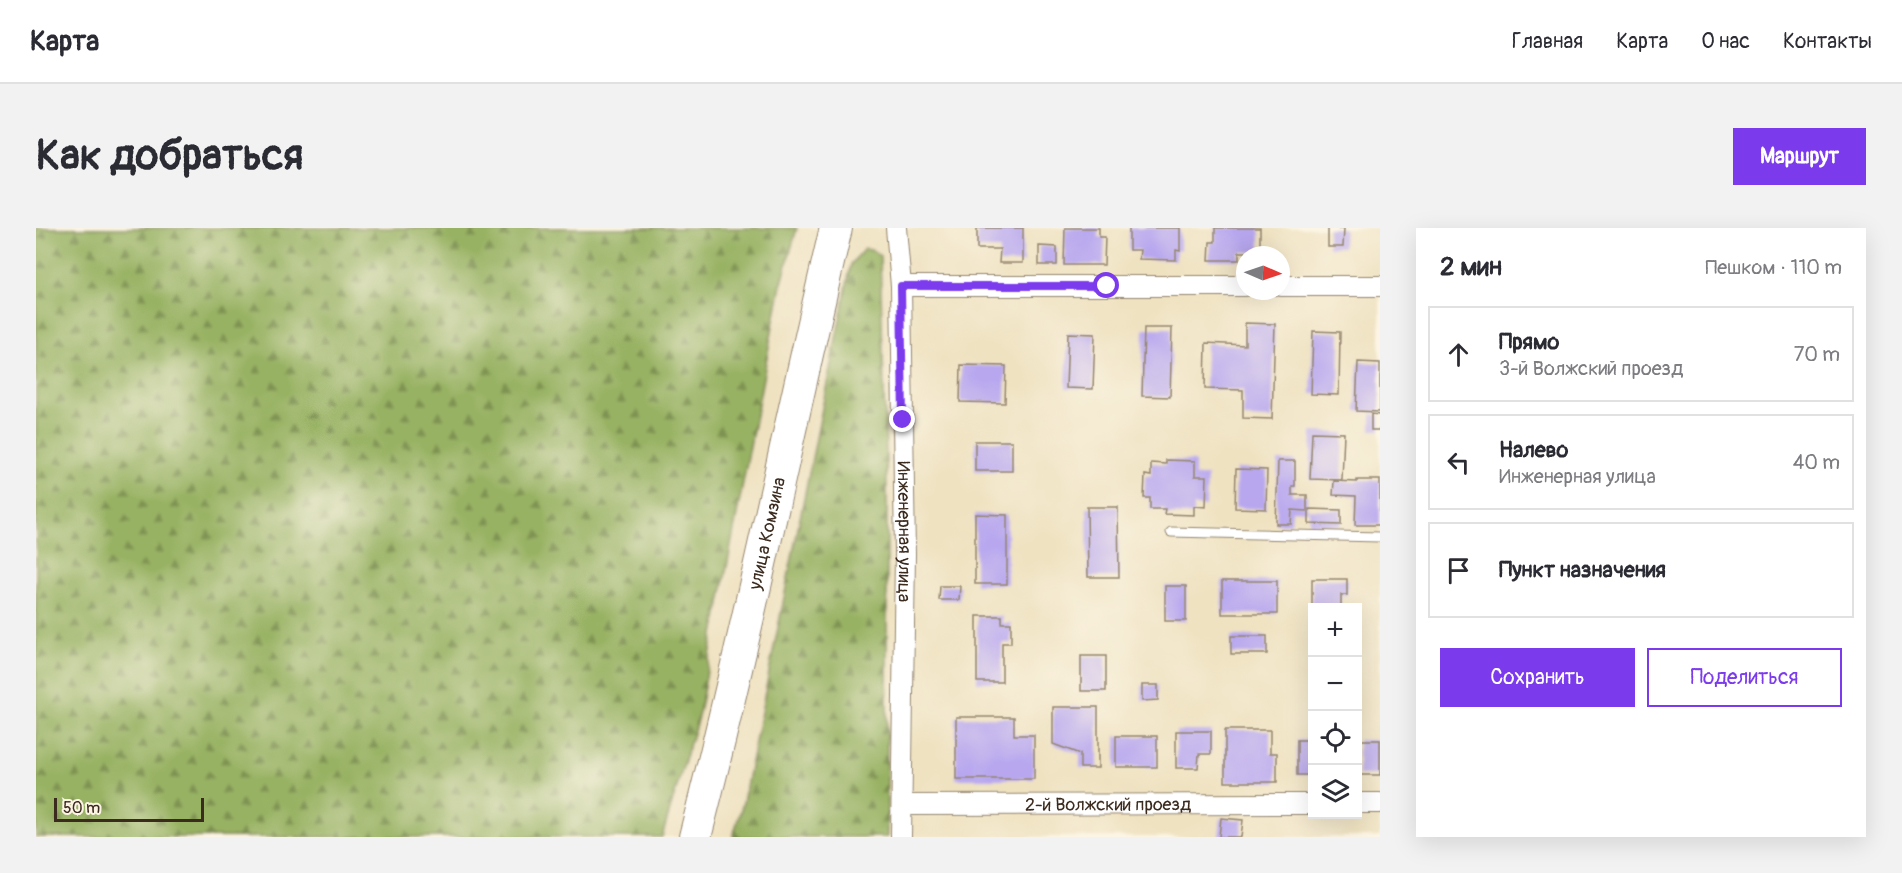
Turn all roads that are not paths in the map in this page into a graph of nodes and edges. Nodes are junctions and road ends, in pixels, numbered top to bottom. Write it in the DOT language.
graph roads {
  1 [pos="836,228"];
  2 [pos="896,228"];
  3 [pos="901,286"];
  4 [pos="1236,286"];
  5 [pos="1290,286"];
  6 [pos="1380,286"];
  7 [pos="1172,532"];
  8 [pos="1380,537"];
  9 [pos="1362,803"];
  10 [pos="1380,803"];
  11 [pos="1308,804"];
  12 [pos="902,805"];
  13 [pos="695,837"];
  14 [pos="902,837"];
  1 -- 13 [label="main road, улица Комзина"];
  2 -- 3 [label="street, Инженерная улица"];
  3 -- 4 [label="street"];
  3 -- 12 [label="street, Инженерная улица"];
  5 -- 6 [label="street"];
  7 -- 8 [label="lane"];
  9 -- 10 [label="street"];
  11 -- 12 [label="street, 2-й Волжский проезд"];
  12 -- 14 [label="street, Инженерная улица"];
}
